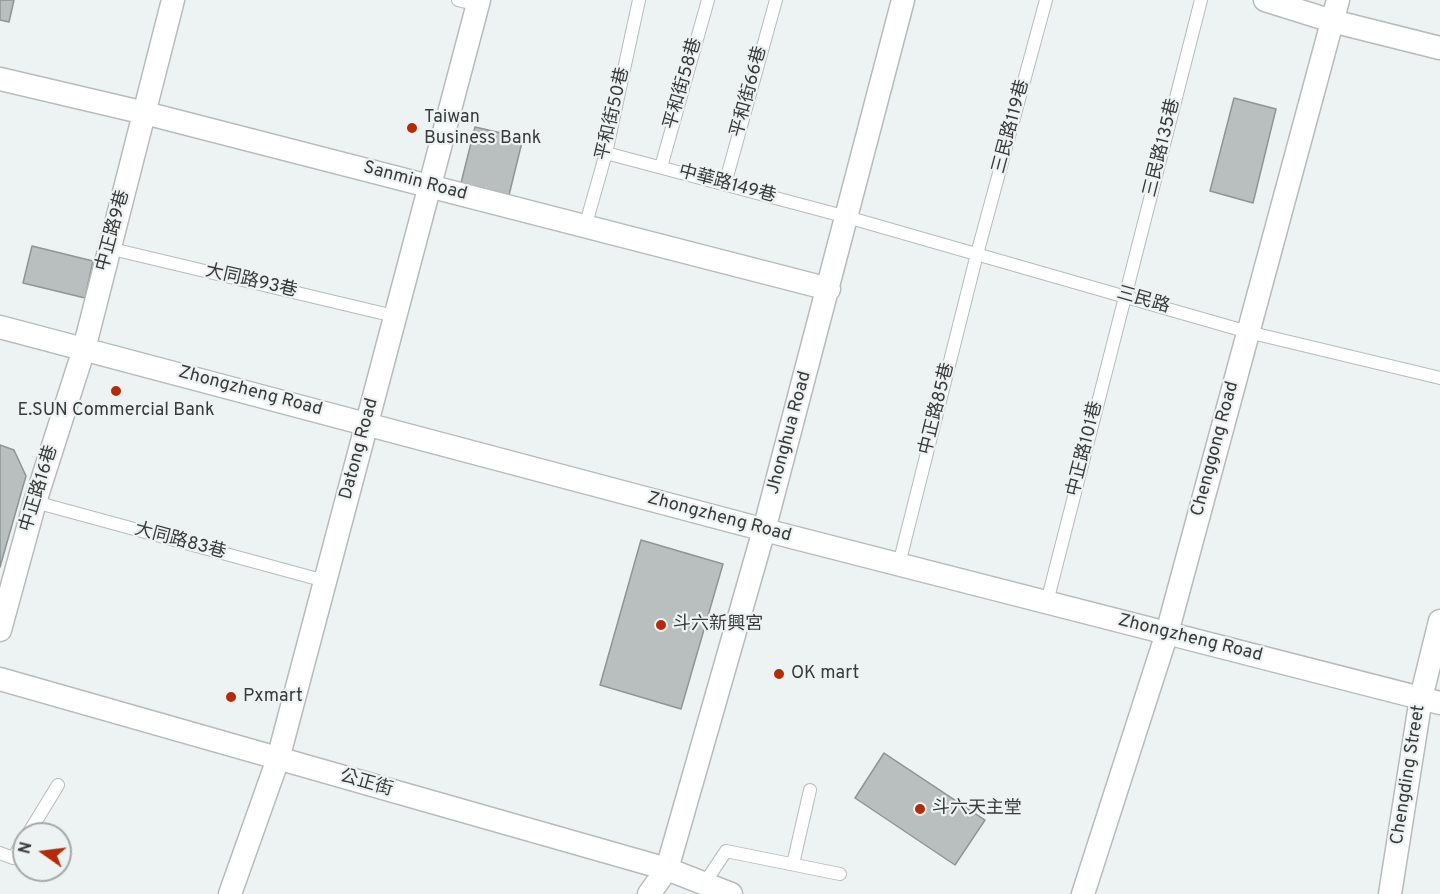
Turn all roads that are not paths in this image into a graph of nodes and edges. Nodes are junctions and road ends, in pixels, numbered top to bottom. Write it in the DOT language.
graph roads {
  1 [pos="173,0"];
  2 [pos="639,0"];
  3 [pos="708,0"];
  4 [pos="776,0"];
  5 [pos="903,0"];
  6 [pos="1046,0"];
  7 [pos="1201,0"];
  8 [pos="1265,0"];
  9 [pos="472,2"];
  10 [pos="1335,10"];
  11 [pos="1440,48"];
  12 [pos="0,79"];
  13 [pos="145,113"];
  14 [pos="606,153"];
  15 [pos="661,167"];
  16 [pos="725,184"];
  17 [pos="431,186"];
  18 [pos="847,217"];
  19 [pos="585,227"];
  20 [pos="108,248"];
  21 [pos="977,254"];
  22 [pos="829,289"];
  23 [pos="1126,297"];
  24 [pos="394,316"];
  25 [pos="0,327"];
  26 [pos="1248,332"];
  27 [pos="84,349"];
  28 [pos="1440,378"];
  29 [pos="367,423"];
  30 [pos="35,502"];
  31 [pos="764,530"];
  32 [pos="899,564"];
  33 [pos="325,581"];
  34 [pos="1047,602"];
  35 [pos="1440,621"];
  36 [pos="0,630"];
  37 [pos="1167,633"];
  38 [pos="0,679"];
  39 [pos="1430,701"];
  40 [pos="278,759"];
  41 [pos="58,785"];
  42 [pos="810,790"];
  43 [pos="35,822"];
  44 [pos="794,864"];
  45 [pos="667,869"];
  46 [pos="840,874"];
  47 [pos="704,884"];
  48 [pos="230,894"];
  49 [pos="649,894"];
  50 [pos="730,894"];
  51 [pos="1083,894"];
  52 [pos="1390,894"];
  1 -- 13 [label="street, 中正路9巷"];
  2 -- 14 [label="lane, 平和街50巷"];
  3 -- 15 [label="lane, 平和街58巷"];
  4 -- 16 [label="lane, 平和街66巷"];
  5 -- 18 [label="street, Jhonghua Road"];
  6 -- 21 [label="lane, 三民路119巷"];
  7 -- 23 [label="lane, 三民路135巷"];
  8 -- 10 [label="street"];
  9 -- 17 [label="street, Datong Road"];
  10 -- 11 [label="street"];
  10 -- 26 [label="street, Chenggong Road"];
  12 -- 13 [label="street, Sanmin Road"];
  13 -- 17 [label="street, Sanmin Road"];
  13 -- 20 [label="street, 中正路9巷"];
  14 -- 15 [label="lane, 中華路149巷"];
  14 -- 19 [label="lane, 平和街50巷"];
  15 -- 16 [label="lane, 中華路149巷"];
  16 -- 18 [label="lane, 中華路149巷"];
  17 -- 19 [label="street, Sanmin Road"];
  17 -- 24 [label="street, Datong Road"];
  18 -- 21 [label="lane, 三民路"];
  18 -- 22 [label="street, Jhonghua Road"];
  19 -- 22 [label="street, Sanmin Road"];
  20 -- 24 [label="lane, 大同路93巷"];
  20 -- 27 [label="street, 中正路9巷"];
  21 -- 23 [label="lane, 三民路"];
  21 -- 32 [label="lane, 中正路85巷"];
  22 -- 31 [label="street, Jhonghua Road"];
  23 -- 26 [label="lane, 三民路"];
  23 -- 34 [label="lane, 中正路101巷"];
  24 -- 29 [label="street, Datong Road"];
  25 -- 27 [label="street, Zhongzheng Road"];
  26 -- 28 [label="lane, 三民路"];
  26 -- 37 [label="street, Chenggong Road"];
  27 -- 29 [label="street, Zhongzheng Road"];
  27 -- 30 [label="street, 中正路16巷"];
  29 -- 31 [label="street, Zhongzheng Road"];
  29 -- 33 [label="street, Datong Road"];
  30 -- 33 [label="lane, 大同路83巷"];
  30 -- 36 [label="street, 中正路16巷"];
  31 -- 32 [label="street, Zhongzheng Road"];
  31 -- 45 [label="street, Jhonghua Road"];
  32 -- 34 [label="street, Zhongzheng Road"];
  33 -- 40 [label="street, Datong Road"];
  34 -- 37 [label="street, Zhongzheng Road"];
  35 -- 39 [label="street, Chengding Street"];
  37 -- 39 [label="street, Zhongzheng Road"];
  37 -- 51 [label="street, Chenggong Road"];
  38 -- 40 [label="street, 公正街"];
  39 -- 52 [label="street, Chengding Street"];
  40 -- 45 [label="street, 公正街"];
  40 -- 48 [label="street, Datong Road"];
  41 -- 43 [label="lane"];
  42 -- 44 [label="lane"];
  44 -- 46 [label="lane"];
  44 -- 47 [label="lane"];
  45 -- 47 [label="street, 公正街"];
  45 -- 49 [label="street, Jhonghua Road"];
  47 -- 50 [label="street, 公正街"];
}
